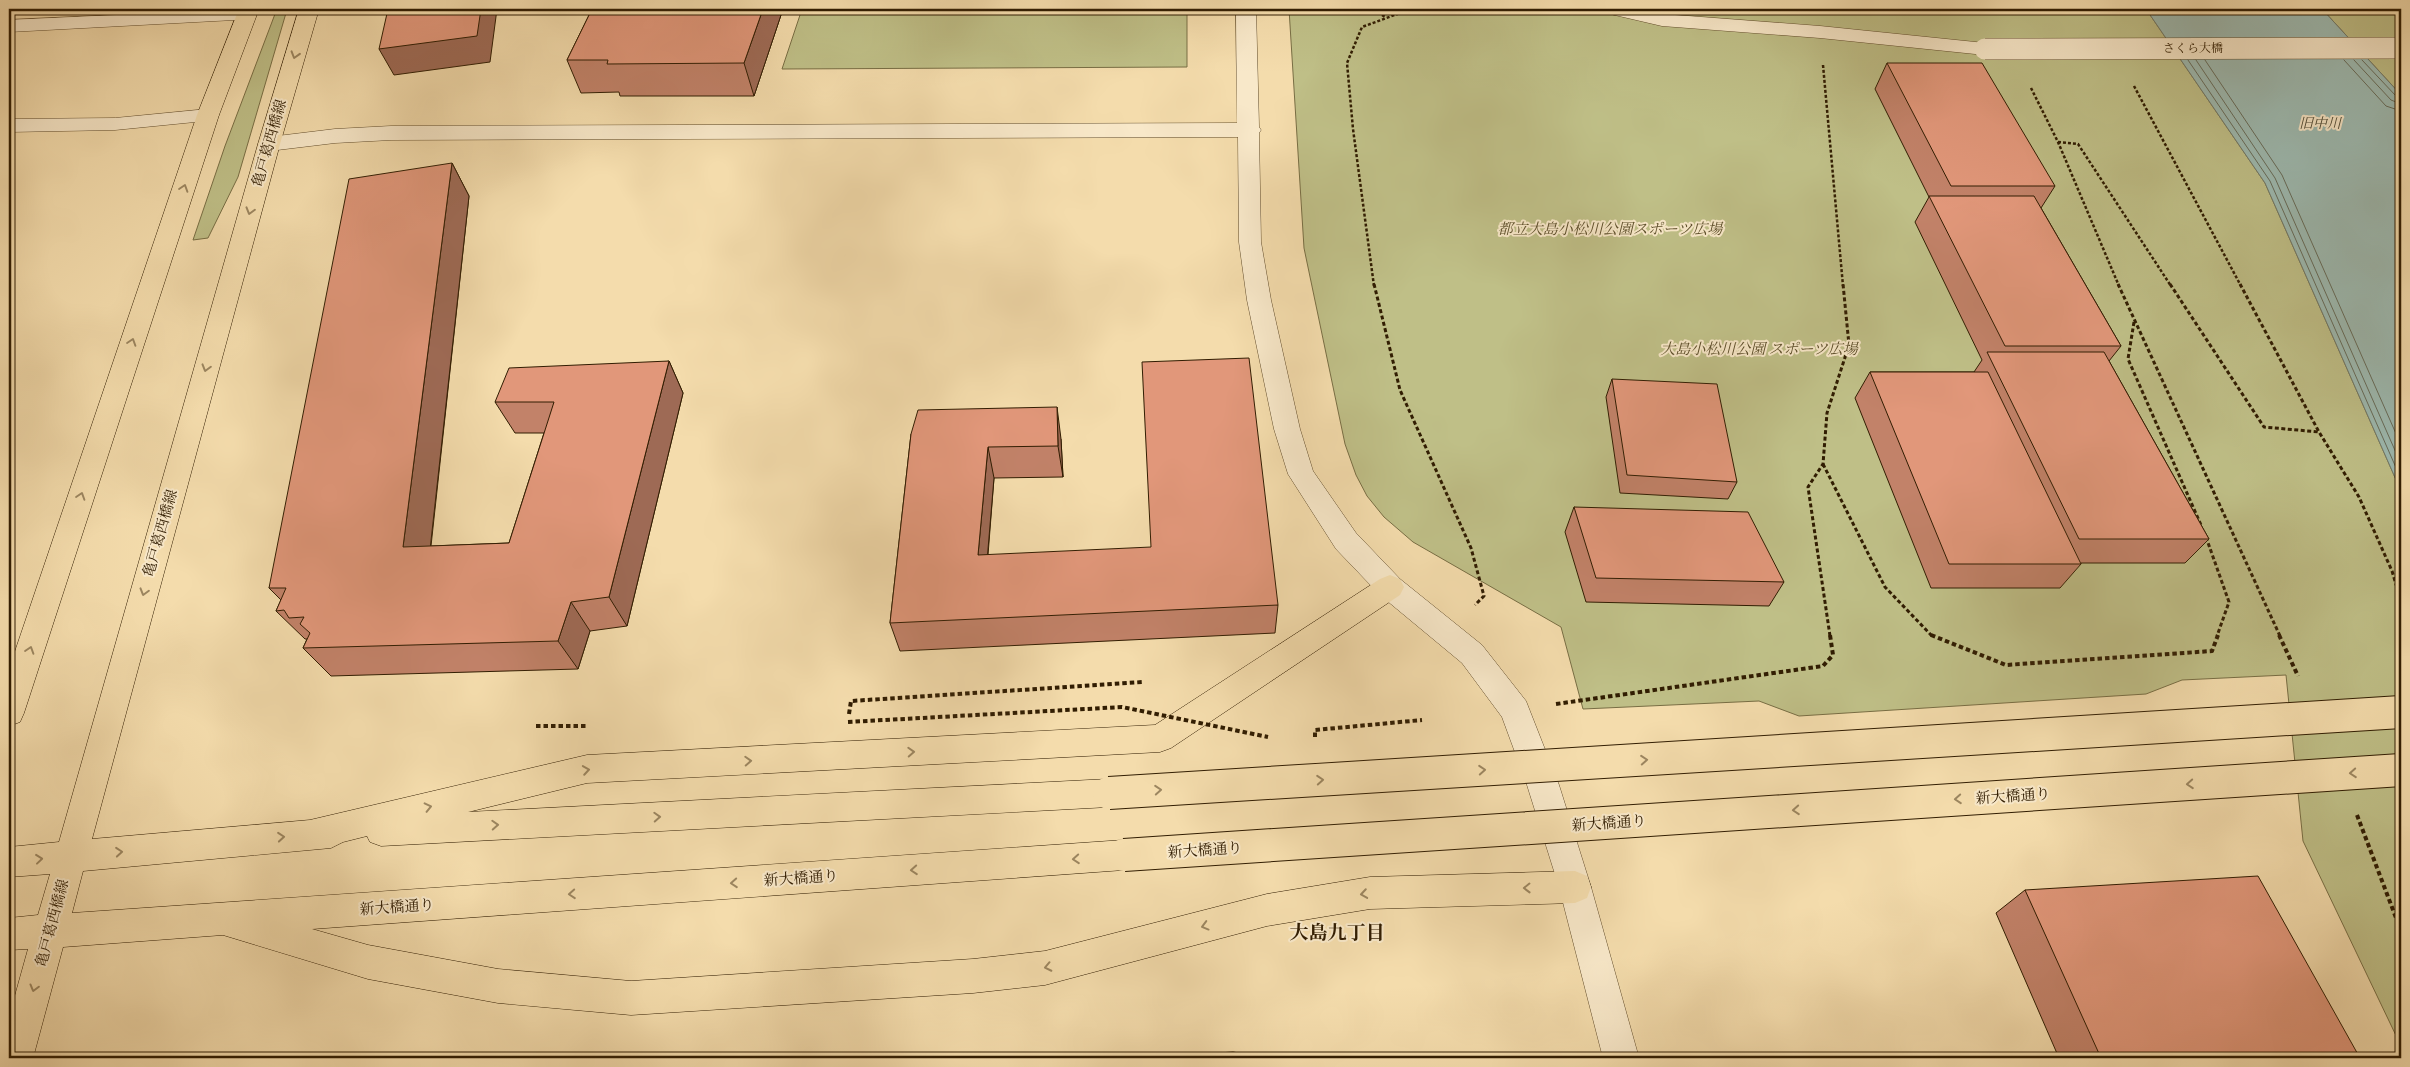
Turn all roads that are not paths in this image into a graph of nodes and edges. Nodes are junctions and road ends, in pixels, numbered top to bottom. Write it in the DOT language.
graph roads {
  1 [pos="309,9"];
  2 [pos="1246,9"];
  3 [pos="1613,9"];
  4 [pos="1792,9"];
  5 [pos="247,12"];
  6 [pos="61,16"];
  7 [pos="9,26"];
  8 [pos="1820,32"];
  9 [pos="2401,48"];
  10 [pos="208,114"];
  11 [pos="9,126"];
  12 [pos="1250,130"];
  13 [pos="268,144"];
  14 [pos="1390,587"];
  15 [pos="2401,712"];
  16 [pos="9,713"];
  17 [pos="2401,770"];
  18 [pos="312,834"];
  19 [pos="70,856"];
  20 [pos="9,862"];
  21 [pos="1576,887"];
  22 [pos="223,919"];
  23 [pos="50,931"];
  24 [pos="9,934"];
  25 [pos="15,1058"];
  26 [pos="1621,1058"];
  1 -- 13 [label="main road, 亀戸葛西橋線, one-way"];
  2 -- 12 [label="street"];
  3 -- 8 [label="street, さくら大橋"];
  4 -- 8 [label="street"];
  5 -- 6 [label="street"];
  5 -- 10 [label="main road"];
  6 -- 7 [label="street"];
  8 -- 9 [label="street, さくら大橋, bridge"];
  10 -- 11 [label="street"];
  16 -- 10 [label="main road, one-way"];
  12 -- 13 [label="street"];
  12 -- 14 [label="street"];
  13 -- 19 [label="main road, 亀戸葛西橋線, one-way"];
  18 -- 14 [label="main road, one-way"];
  14 -- 21 [label="street"];
  18 -- 15 [label="main road, one-way, bridge"];
  17 -- 22 [label="main road, 新大橋通り, one-way, bridge"];
  19 -- 18 [label="main road, one-way"];
  20 -- 19 [label="main road, one-way"];
  19 -- 23 [label="main road, 亀戸葛西橋線"];
  21 -- 22 [label="main road, one-way"];
  21 -- 26 [label="street"];
  22 -- 23 [label="main road, 新大橋通り"];
  23 -- 24 [label="main road, 新大橋通り"];
  23 -- 25 [label="main road, 亀戸葛西橋線, one-way"];
}
